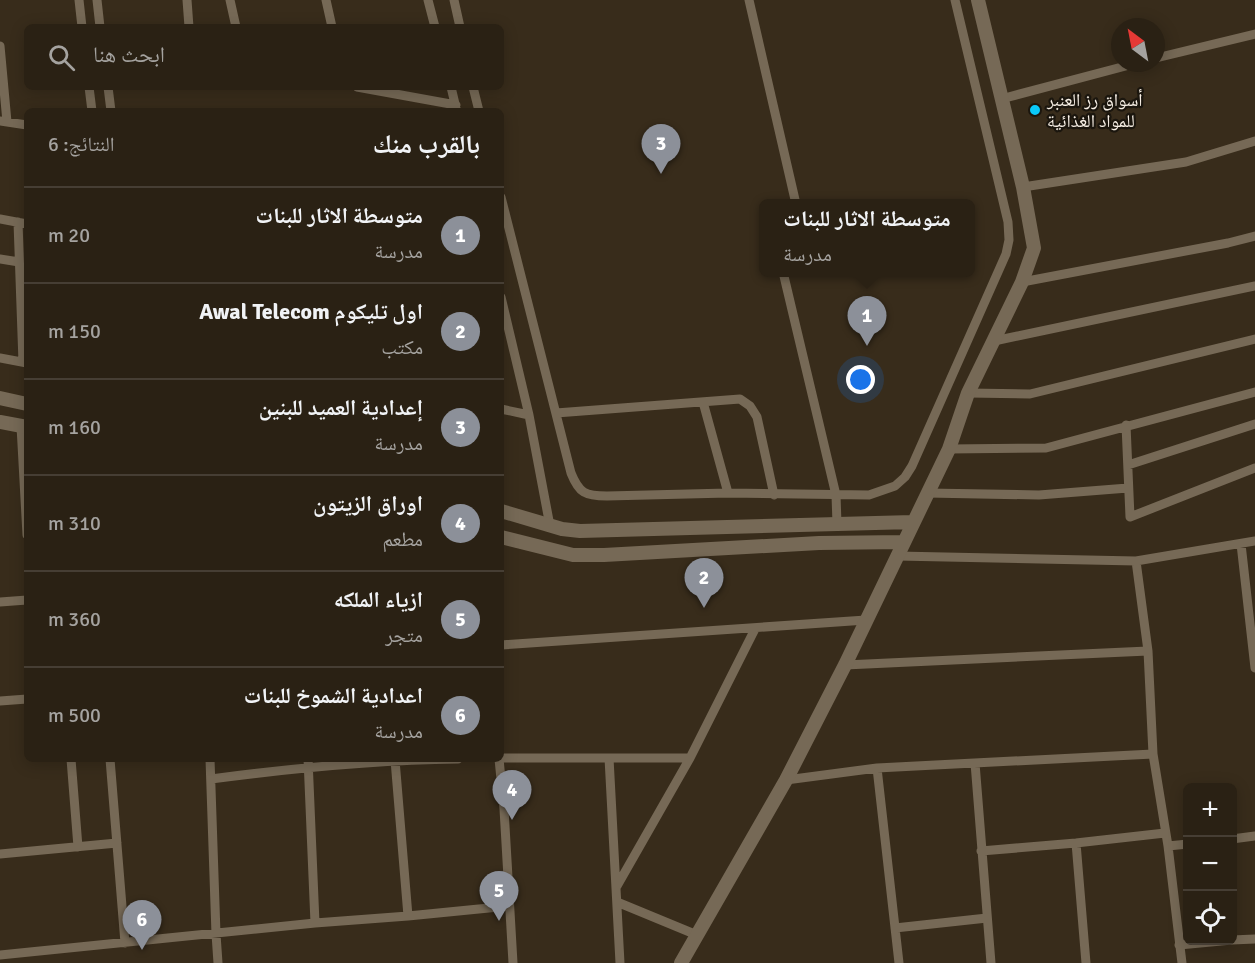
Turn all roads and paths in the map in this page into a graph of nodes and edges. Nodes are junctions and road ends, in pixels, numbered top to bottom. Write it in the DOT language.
graph roads {
  1 [pos="79,0"];
  2 [pos="97,0"];
  3 [pos="187,0"];
  4 [pos="230,0"];
  5 [pos="326,0"];
  6 [pos="428,0"];
  7 [pos="454,0"];
  8 [pos="749,0"];
  9 [pos="955,0"];
  10 [pos="978,0"];
  11 [pos="82,24"];
  12 [pos="100,24"];
  13 [pos="189,24"];
  14 [pos="235,24"];
  15 [pos="331,24"];
  16 [pos="434,24"];
  17 [pos="459,24"];
  18 [pos="1255,34"];
  19 [pos="0,46"];
  20 [pos="1165,56"];
  21 [pos="1111,70"];
  22 [pos="89,90"];
  23 [pos="108,90"];
  24 [pos="371,90"];
  25 [pos="452,90"];
  26 [pos="474,90"];
  27 [pos="1001,99"];
  28 [pos="92,108"];
  29 [pos="111,108"];
  30 [pos="456,108"];
  31 [pos="478,108"];
  32 [pos="4,121"];
  33 [pos="24,124"];
  34 [pos="1255,141"];
  35 [pos="1023,187"];
  36 [pos="795,199"];
  37 [pos="504,209"];
  38 [pos="0,219"];
  39 [pos="23,223"];
  40 [pos="1255,236"];
  41 [pos="0,259"];
  42 [pos="19,262"];
  43 [pos="784,277"];
  44 [pos="1022,282"];
  45 [pos="1255,286"];
  46 [pos="504,311"];
  47 [pos="1255,339"];
  48 [pos="994,341"];
  49 [pos="24,345"];
  50 [pos="0,358"];
  51 [pos="24,362"];
  52 [pos="1255,392"];
  53 [pos="968,393"];
  54 [pos="0,398"];
  55 [pos="703,402"];
  56 [pos="24,403"];
  57 [pos="504,410"];
  58 [pos="556,413"];
  59 [pos="529,414"];
  60 [pos="0,422"];
  61 [pos="1255,424"];
  62 [pos="1126,425"];
  63 [pos="24,427"];
  64 [pos="949,449"];
  65 [pos="1128,465"];
  66 [pos="1255,468"];
  67 [pos="1128,488"];
  68 [pos="728,493"];
  69 [pos="927,493"];
  70 [pos="774,495"];
  71 [pos="836,495"];
  72 [pos="504,512"];
  73 [pos="913,522"];
  74 [pos="837,524"];
  75 [pos="550,526"];
  76 [pos="504,538"];
  77 [pos="1255,541"];
  78 [pos="904,542"];
  79 [pos="1241,544"];
  80 [pos="897,556"];
  81 [pos="1136,561"];
  82 [pos="24,600"];
  83 [pos="0,602"];
  84 [pos="866,620"];
  85 [pos="755,629"];
  86 [pos="504,645"];
  87 [pos="1148,651"];
  88 [pos="845,665"];
  89 [pos="1255,668"];
  90 [pos="24,699"];
  91 [pos="0,701"];
  92 [pos="1153,754"];
  93 [pos="609,758"];
  94 [pos="690,758"];
  95 [pos="504,759"];
  96 [pos="71,762"];
  97 [pos="110,762"];
  98 [pos="210,762"];
  99 [pos="337,762"];
  100 [pos="395,762"];
  101 [pos="500,762"];
  102 [pos="308,763"];
  103 [pos="975,763"];
  104 [pos="878,768"];
  105 [pos="211,779"];
  106 [pos="786,780"];
  107 [pos="1165,833"];
  108 [pos="1255,836"];
  109 [pos="1237,838"];
  110 [pos="117,843"];
  111 [pos="1076,843"];
  112 [pos="1183,844"];
  113 [pos="1168,846"];
  114 [pos="78,847"];
  115 [pos="981,851"];
  116 [pos="0,854"];
  117 [pos="617,886"];
  118 [pos="617,902"];
  119 [pos="509,906"];
  120 [pos="408,916"];
  121 [pos="987,918"];
  122 [pos="315,923"];
  123 [pos="895,928"];
  124 [pos="216,934"];
  125 [pos="697,935"];
  126 [pos="1255,939"];
  127 [pos="1237,940"];
  128 [pos="125,943"];
  129 [pos="1179,945"];
  130 [pos="1183,945"];
  131 [pos="0,955"];
  132 [pos="219,963"];
  133 [pos="513,963"];
  134 [pos="620,963"];
  135 [pos="681,963"];
  136 [pos="896,963"];
  137 [pos="991,963"];
  138 [pos="1086,963"];
  139 [pos="1182,963"];
  1 -- 11 [label="street"];
  2 -- 12 [label="street"];
  3 -- 13 [label="street"];
  4 -- 14 [label="street"];
  5 -- 15 [label="street"];
  6 -- 16 [label="street"];
  7 -- 17 [label="street"];
  8 -- 36 [label="street"];
  9 -- 71 [label="street"];
  10 -- 27 [label="street"];
  18 -- 20 [label="street"];
  19 -- 32 [label="street"];
  21 -- 27 [label="street"];
  22 -- 28 [label="street"];
  23 -- 29 [label="street"];
  24 -- 30 [label="street"];
  25 -- 30 [label="street"];
  26 -- 31 [label="street"];
  27 -- 35 [label="street"];
  32 -- 33 [label="street"];
  34 -- 35 [label="street"];
  35 -- 44 [label="street"];
  37 -- 58 [label="street"];
  38 -- 39 [label="street"];
  39 -- 42 [label="street"];
  40 -- 44 [label="street"];
  41 -- 42 [label="street"];
  42 -- 49 [label="street"];
  43 -- 71 [label="street"];
  44 -- 48 [label="street"];
  45 -- 48 [label="street"];
  46 -- 59 [label="street"];
  47 -- 53 [label="street"];
  48 -- 53 [label="street"];
  50 -- 51 [label="street"];
  52 -- 62 [label="street"];
  53 -- 64 [label="street"];
  54 -- 56 [label="street"];
  55 -- 58 [label="street"];
  55 -- 68 [label="street"];
  55 -- 70 [label="street"];
  57 -- 59 [label="street"];
  58 -- 68 [label="street"];
  59 -- 75 [label="street"];
  60 -- 63 [label="street"];
  61 -- 65 [label="street"];
  62 -- 64 [label="street"];
  62 -- 65 [label="street"];
  64 -- 69 [label="street"];
  65 -- 67 [label="street"];
  66 -- 67 [label="street"];
  67 -- 69 [label="street"];
  68 -- 70 [label="street"];
  69 -- 73 [label="street"];
  70 -- 71 [label="street"];
  71 -- 74 [label="street"];
  72 -- 75 [label="street"];
  73 -- 74 [label="street"];
  73 -- 78 [label="street"];
  74 -- 75 [label="street"];
  76 -- 78 [label="street"];
  77 -- 79 [label="street"];
  78 -- 80 [label="street"];
  79 -- 81 [label="street"];
  79 -- 89 [label="street"];
  80 -- 81 [label="street"];
  80 -- 84 [label="street"];
  81 -- 87 [label="street"];
  82 -- 83 [label="street"];
  84 -- 85 [label="street"];
  84 -- 88 [label="street"];
  85 -- 86 [label="street"];
  85 -- 94 [label="street"];
  87 -- 88 [label="street"];
  87 -- 92 [label="street"];
  88 -- 106 [label="street"];
  90 -- 91 [label="street"];
  92 -- 103 [label="street"];
  92 -- 107 [label="street"];
  93 -- 94 [label="street"];
  93 -- 95 [label="street"];
  93 -- 117 [label="street"];
  94 -- 117 [label="street"];
  96 -- 114 [label="street"];
  97 -- 110 [label="street"];
  98 -- 105 [label="street"];
  99 -- 102 [label="street"];
  100 -- 120 [label="street"];
  101 -- 119 [label="street"];
  102 -- 105 [label="street"];
  102 -- 122 [label="street"];
  103 -- 104 [label="street"];
  103 -- 115 [label="street"];
  104 -- 106 [label="street"];
  104 -- 123 [label="street"];
  105 -- 124 [label="street"];
  106 -- 125 [label="street"];
  107 -- 111 [label="street"];
  107 -- 113 [label="street"];
  108 -- 109 [label="street"];
  110 -- 114 [label="street"];
  110 -- 128 [label="street"];
  111 -- 115 [label="street"];
  111 -- 138 [label="street"];
  112 -- 113 [label="street"];
  113 -- 129 [label="street"];
  114 -- 116 [label="street"];
  115 -- 121 [label="street"];
  117 -- 118 [label="street"];
  118 -- 125 [label="street"];
  118 -- 134 [label="street"];
  119 -- 120 [label="street"];
  119 -- 133 [label="street"];
  120 -- 122 [label="street"];
  121 -- 123 [label="street"];
  121 -- 137 [label="street"];
  122 -- 124 [label="street"];
  123 -- 136 [label="street"];
  124 -- 128 [label="street"];
  124 -- 132 [label="street"];
  125 -- 135 [label="street"];
  126 -- 127 [label="street"];
  128 -- 131 [label="street"];
  129 -- 130 [label="street"];
  129 -- 139 [label="street"];
}
